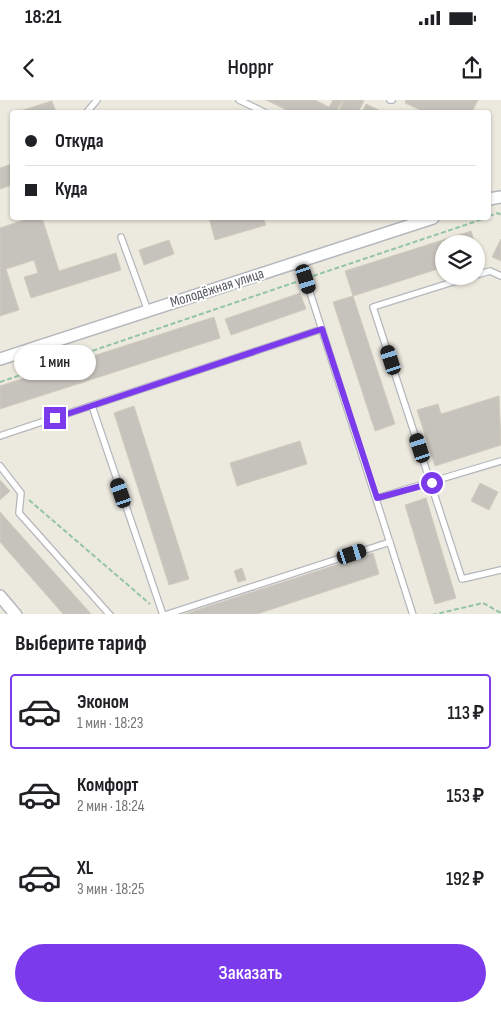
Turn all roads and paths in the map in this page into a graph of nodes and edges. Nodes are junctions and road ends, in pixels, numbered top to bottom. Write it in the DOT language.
graph roads {
  1 [pos="97,100"];
  2 [pos="239,100"];
  3 [pos="89,110"];
  4 [pos="260,110"];
  5 [pos="493,198"];
  6 [pos="501,205"];
  7 [pos="427,220"];
  8 [pos="478,220"];
  9 [pos="121,237"];
  10 [pos="300,261"];
  11 [pos="485,272"];
  12 [pos="501,276"];
  13 [pos="306,279"];
  14 [pos="443,285"];
  15 [pos="148,311"];
  16 [pos="322,329"];
  17 [pos="0,360"];
  18 [pos="0,382"];
  19 [pos="92,406"];
  20 [pos="0,436"];
  21 [pos="501,461"];
  22 [pos="0,466"];
  23 [pos="432,483"];
  24 [pos="21,493"];
  25 [pos="377,498"];
  26 [pos="390,542"];
  27 [pos="501,570"];
  28 [pos="0,596"];
  29 [pos="155,608"];
  30 [pos="501,613"];
  31 [pos="16,614"];
  32 [pos="110,614"];
  33 [pos="164,614"];
  34 [pos="413,614"];
  35 [pos="432,614"];
  1 -- 3 [label="lane"];
  2 -- 4 [label="lane"];
  5 -- 6 [label="street"];
  7 -- 10 [label="street, Молодёжная улица"];
  8 -- 13 [label="path"];
  9 -- 15 [label="lane"];
  10 -- 13 [label="lane"];
  10 -- 15 [label="street, Молодёжная улица"];
  11 -- 12 [label="lane"];
  13 -- 16 [label="lane"];
  13 -- 18 [label="path"];
  14 -- 23 [label="lane"];
  15 -- 17 [label="street, Молодёжная улица"];
  16 -- 19 [label="lane"];
  16 -- 25 [label="lane"];
  19 -- 20 [label="lane"];
  19 -- 33 [label="lane"];
  21 -- 23 [label="lane"];
  22 -- 24 [label="lane"];
  23 -- 25 [label="lane"];
  23 -- 27 [label="lane"];
  24 -- 29 [label="path"];
  24 -- 32 [label="lane"];
  25 -- 26 [label="lane"];
  26 -- 33 [label="lane"];
  26 -- 34 [label="lane"];
  28 -- 31 [label="street"];
  30 -- 35 [label="path"];
}
